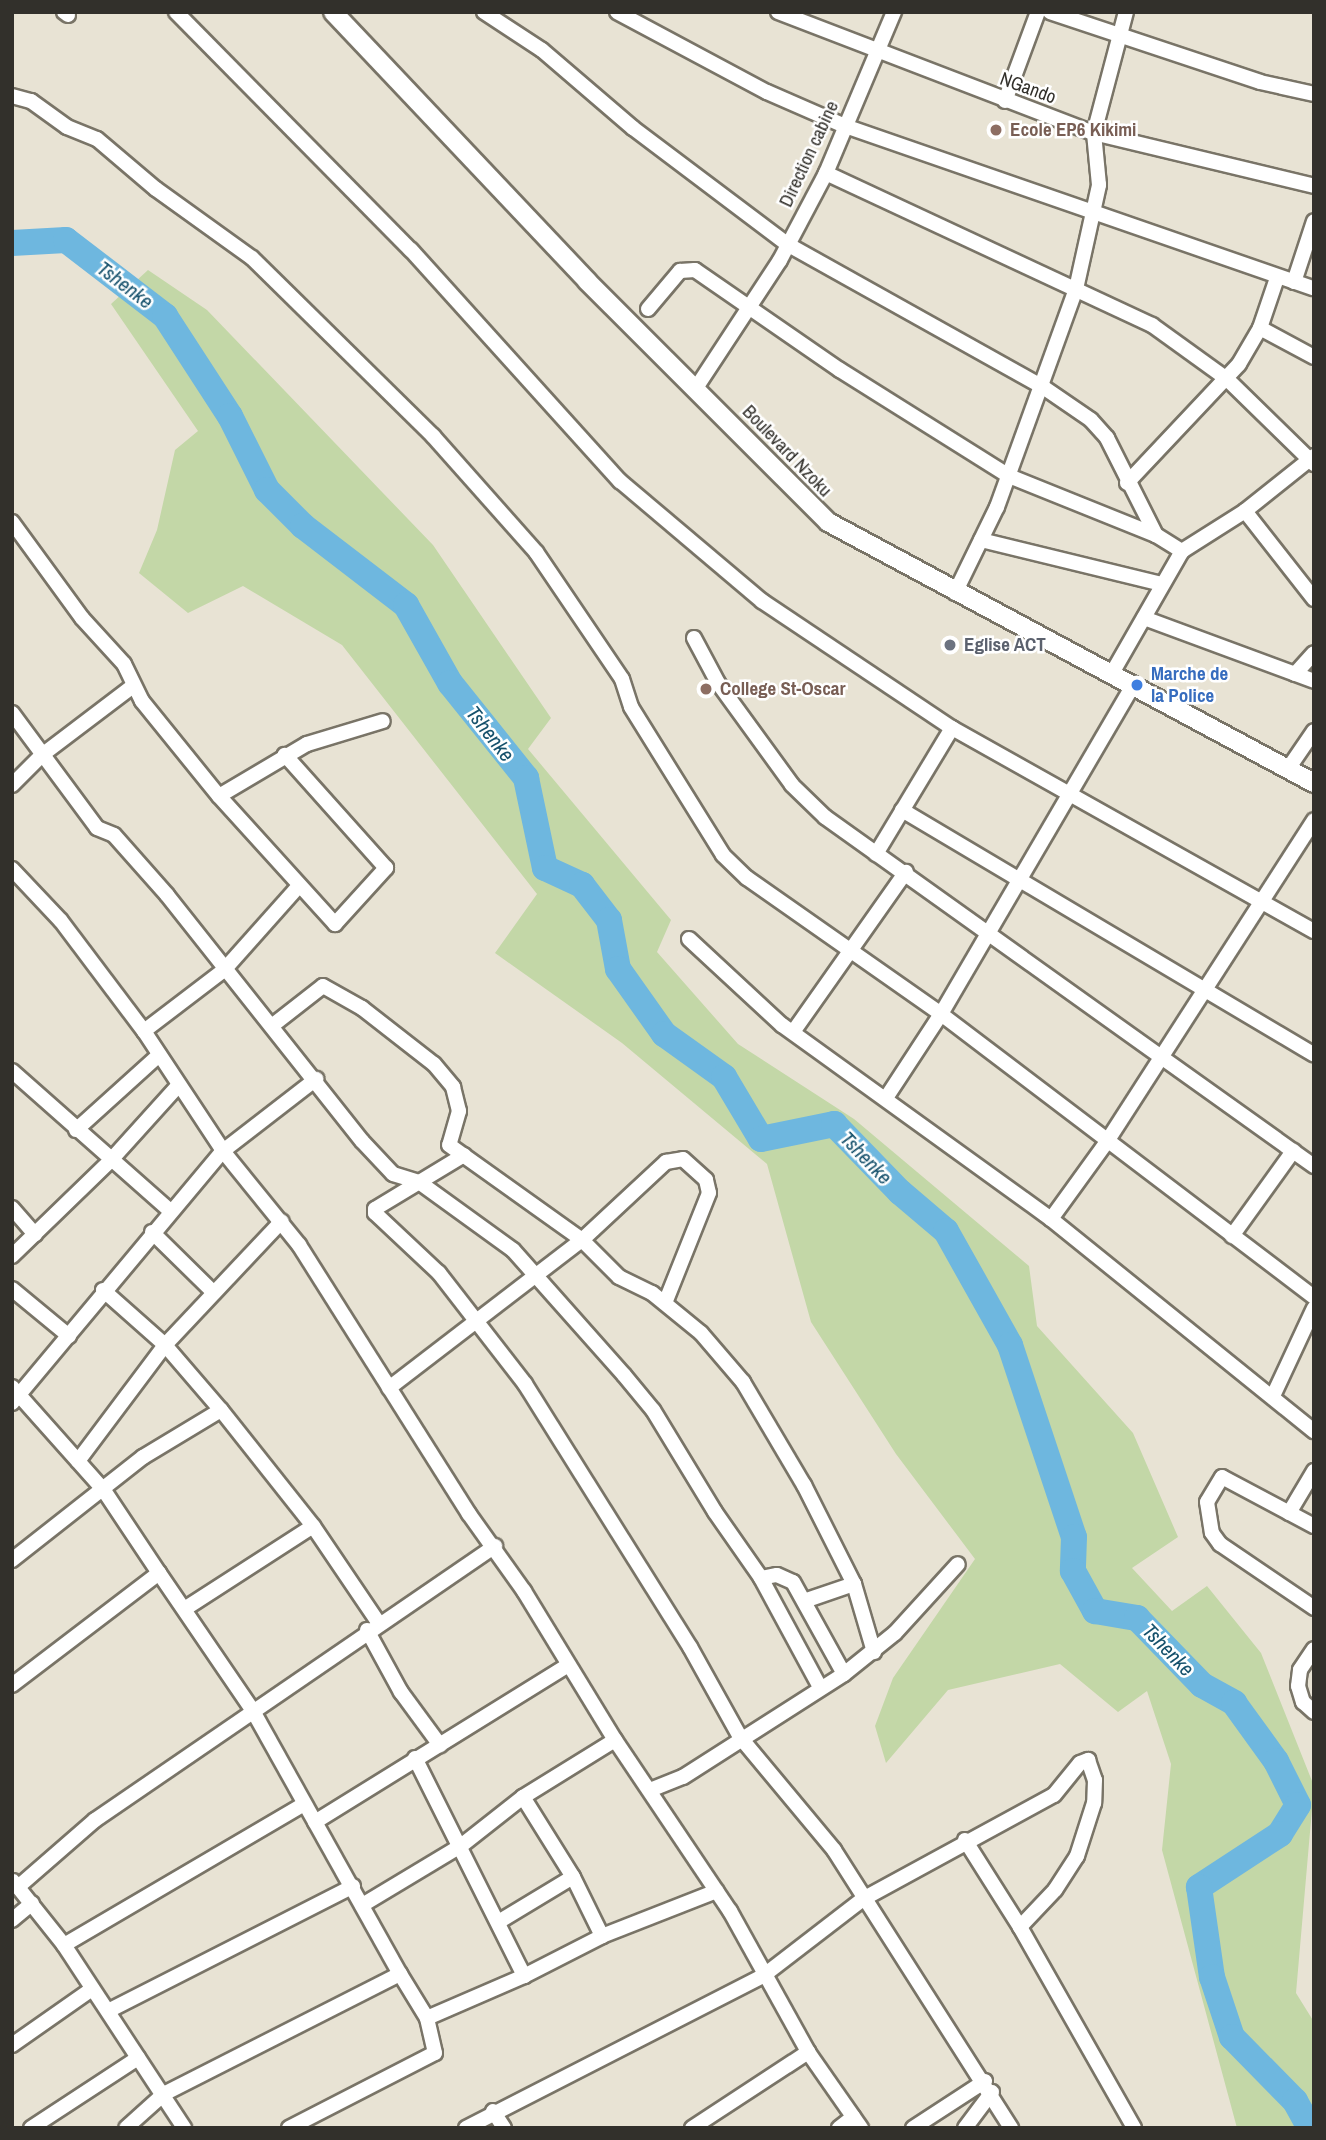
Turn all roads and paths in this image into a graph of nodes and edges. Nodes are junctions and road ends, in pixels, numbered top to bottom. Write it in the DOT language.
graph roads {
  1 [pos="176,12"];
  2 [pos="333,12"];
  3 [pos="617,12"];
  4 [pos="778,12"];
  5 [pos="894,12"];
  6 [pos="1038,12"];
  7 [pos="1050,12"];
  8 [pos="1126,12"];
  9 [pos="491,14"];
  10 [pos="1118,35"];
  11 [pos="877,51"];
  12 [pos="1314,94"];
  13 [pos="12,96"];
  14 [pos="1005,101"];
  15 [pos="845,126"];
  16 [pos="1094,133"];
  17 [pos="826,173"];
  18 [pos="1314,186"];
  19 [pos="1095,212"];
  20 [pos="1314,221"];
  21 [pos="787,244"];
  22 [pos="1277,278"];
  23 [pos="1294,282"];
  24 [pos="1314,288"];
  25 [pos="1076,289"];
  26 [pos="749,307"];
  27 [pos="648,309"];
  28 [pos="1260,328"];
  29 [pos="1314,357"];
  30 [pos="1227,379"];
  31 [pos="1043,387"];
  32 [pos="696,388"];
  33 [pos="1312,460"];
  34 [pos="1009,476"];
  35 [pos="1127,483"];
  36 [pos="1245,511"];
  37 [pos="12,522"];
  38 [pos="1156,535"];
  39 [pos="981,540"];
  40 [pos="1182,551"];
  41 [pos="1161,584"];
  42 [pos="955,593"];
  43 [pos="1314,600"];
  44 [pos="1144,618"];
  45 [pos="694,638"];
  46 [pos="1314,653"];
  47 [pos="1295,674"];
  48 [pos="1111,675"];
  49 [pos="1314,681"];
  50 [pos="133,686"];
  51 [pos="1133,686"];
  52 [pos="12,713"];
  53 [pos="383,722"];
  54 [pos="952,727"];
  55 [pos="1314,731"];
  56 [pos="42,755"];
  57 [pos="285,755"];
  58 [pos="1288,769"];
  59 [pos="1314,783"];
  60 [pos="12,785"];
  61 [pos="1071,794"];
  62 [pos="219,796"];
  63 [pos="902,810"];
  64 [pos="1314,821"];
  65 [pos="876,854"];
  66 [pos="12,869"];
  67 [pos="906,872"];
  68 [pos="1019,879"];
  69 [pos="298,887"];
  70 [pos="1263,901"];
  71 [pos="1314,931"];
  72 [pos="988,932"];
  73 [pos="690,939"];
  74 [pos="848,952"];
  75 [pos="224,970"];
  76 [pos="1205,990"];
  77 [pos="941,1014"];
  78 [pos="272,1025"];
  79 [pos="144,1031"];
  80 [pos="793,1032"];
  81 [pos="159,1055"];
  82 [pos="1314,1055"];
  83 [pos="1161,1058"];
  84 [pos="12,1070"];
  85 [pos="316,1079"];
  86 [pos="177,1087"];
  87 [pos="886,1098"];
  88 [pos="76,1130"];
  89 [pos="1106,1143"];
  90 [pos="223,1151"];
  91 [pos="1293,1151"];
  92 [pos="464,1155"];
  93 [pos="111,1160"];
  94 [pos="1314,1166"];
  95 [pos="419,1182"];
  96 [pos="12,1208"];
  97 [pos="170,1211"];
  98 [pos="1051,1219"];
  99 [pos="282,1221"];
  100 [pos="152,1232"];
  101 [pos="35,1234"];
  102 [pos="1232,1236"];
  103 [pos="582,1240"];
  104 [pos="12,1256"];
  105 [pos="538,1275"];
  106 [pos="12,1289"];
  107 [pos="103,1290"];
  108 [pos="212,1290"];
  109 [pos="1314,1297"];
  110 [pos="665,1303"];
  111 [pos="1314,1308"];
  112 [pos="480,1320"];
  113 [pos="69,1336"];
  114 [pos="165,1345"];
  115 [pos="389,1388"];
  116 [pos="15,1395"];
  117 [pos="1273,1396"];
  118 [pos="221,1410"];
  119 [pos="1314,1431"];
  120 [pos="78,1461"];
  121 [pos="1314,1471"];
  122 [pos="103,1489"];
  123 [pos="1289,1513"];
  124 [pos="313,1526"];
  125 [pos="1314,1526"];
  126 [pos="495,1546"];
  127 [pos="12,1560"];
  128 [pos="958,1564"];
  129 [pos="159,1573"];
  130 [pos="761,1578"];
  131 [pos="854,1584"];
  132 [pos="804,1601"];
  133 [pos="186,1608"];
  134 [pos="1314,1608"];
  135 [pos="372,1626"];
  136 [pos="1314,1649"];
  137 [pos="874,1652"];
  138 [pos="568,1665"];
  139 [pos="844,1674"];
  140 [pos="12,1685"];
  141 [pos="820,1686"];
  142 [pos="253,1711"];
  143 [pos="1314,1712"];
  144 [pos="740,1737"];
  145 [pos="615,1741"];
  146 [pos="440,1745"];
  147 [pos="415,1758"];
  148 [pos="650,1790"];
  149 [pos="523,1797"];
  150 [pos="304,1804"];
  151 [pos="315,1822"];
  152 [pos="965,1840"];
  153 [pos="462,1845"];
  154 [pos="573,1877"];
  155 [pos="15,1883"];
  156 [pos="352,1886"];
  157 [pos="717,1891"];
  158 [pos="863,1899"];
  159 [pos="33,1903"];
  160 [pos="364,1904"];
  161 [pos="12,1920"];
  162 [pos="500,1920"];
  163 [pos="1020,1927"];
  164 [pos="602,1936"];
  165 [pos="64,1945"];
  166 [pos="400,1974"];
  167 [pos="524,1976"];
  168 [pos="763,1976"];
  169 [pos="92,1989"];
  170 [pos="108,2011"];
  171 [pos="427,2018"];
  172 [pos="12,2045"];
  173 [pos="808,2052"];
  174 [pos="138,2058"];
  175 [pos="988,2087"];
  176 [pos="165,2093"];
  177 [pos="493,2111"];
  178 [pos="857,2123"];
  179 [pos="31,2128"];
  180 [pos="126,2128"];
  181 [pos="184,2128"];
  182 [pos="289,2128"];
  183 [pos="466,2128"];
  184 [pos="504,2128"];
  185 [pos="692,2128"];
  186 [pos="839,2128"];
  187 [pos="913,2128"];
  188 [pos="965,2128"];
  189 [pos="1012,2128"];
  190 [pos="1134,2128"];
  1 -- 54 [label="street"];
  2 -- 32 [label="street, Boulevard Nzoku"];
  3 -- 15 [label="street"];
  4 -- 11 [label="street, NGando"];
  5 -- 11 [label="street, Direction cabine"];
  6 -- 14 [label="street"];
  7 -- 10 [label="street"];
  8 -- 10 [label="street"];
  9 -- 21 [label="street"];
  10 -- 12 [label="street"];
  10 -- 16 [label="street"];
  11 -- 14 [label="street, NGando"];
  11 -- 15 [label="street, Direction cabine"];
  13 -- 74 [label="street"];
  14 -- 16 [label="street, NGando"];
  15 -- 17 [label="street, Direction cabine"];
  15 -- 19 [label="street"];
  16 -- 18 [label="street, NGando"];
  16 -- 19 [label="street"];
  17 -- 21 [label="street, Direction cabine"];
  17 -- 25 [label="street"];
  19 -- 22 [label="street"];
  19 -- 25 [label="street"];
  20 -- 23 [label="street"];
  21 -- 26 [label="street, Direction cabine"];
  21 -- 31 [label="street"];
  22 -- 23 [label="street"];
  22 -- 28 [label="street"];
  23 -- 24 [label="street"];
  25 -- 30 [label="street"];
  25 -- 31 [label="street"];
  26 -- 27 [label="street"];
  26 -- 32 [label="street, Direction cabine"];
  26 -- 34 [label="street"];
  28 -- 29 [label="street"];
  28 -- 30 [label="street"];
  30 -- 33 [label="street"];
  30 -- 35 [label="street"];
  31 -- 34 [label="street"];
  31 -- 35 [label="street"];
  32 -- 42 [label="street, Boulevard Nzoku"];
  33 -- 36 [label="street"];
  34 -- 38 [label="street"];
  34 -- 39 [label="street"];
  35 -- 38 [label="street"];
  36 -- 40 [label="street"];
  36 -- 43 [label="street"];
  37 -- 50 [label="street"];
  38 -- 40 [label="street"];
  39 -- 41 [label="street"];
  39 -- 42 [label="street"];
  40 -- 41 [label="street"];
  41 -- 44 [label="street"];
  42 -- 48 [label="street, Boulevard Nzoku"];
  44 -- 47 [label="street"];
  44 -- 48 [label="street"];
  45 -- 65 [label="street"];
  46 -- 47 [label="street"];
  47 -- 49 [label="street"];
  48 -- 51 [label="street, Boulevard Nzoku"];
  50 -- 56 [label="street"];
  50 -- 62 [label="street"];
  51 -- 58 [label="street, Boulevard Nzoku"];
  51 -- 61 [label="street"];
  52 -- 56 [label="street"];
  53 -- 57 [label="street"];
  54 -- 61 [label="street"];
  54 -- 63 [label="street"];
  55 -- 58 [label="street"];
  56 -- 60 [label="street"];
  56 -- 75 [label="street"];
  57 -- 62 [label="street"];
  57 -- 69 [label="street"];
  58 -- 59 [label="street, Boulevard Nzoku"];
  61 -- 68 [label="street"];
  61 -- 70 [label="street"];
  62 -- 69 [label="street"];
  63 -- 65 [label="street"];
  63 -- 68 [label="street"];
  64 -- 70 [label="street"];
  65 -- 67 [label="street"];
  66 -- 79 [label="street"];
  67 -- 72 [label="street"];
  67 -- 74 [label="street"];
  68 -- 72 [label="street"];
  68 -- 76 [label="street"];
  69 -- 75 [label="street"];
  70 -- 71 [label="street"];
  70 -- 76 [label="street"];
  72 -- 77 [label="street"];
  72 -- 83 [label="street"];
  73 -- 80 [label="street"];
  74 -- 77 [label="street"];
  74 -- 80 [label="street"];
  75 -- 78 [label="street"];
  75 -- 79 [label="street"];
  76 -- 82 [label="street"];
  76 -- 83 [label="street"];
  77 -- 87 [label="street"];
  77 -- 89 [label="street"];
  78 -- 85 [label="street"];
  78 -- 92 [label="street"];
  79 -- 81 [label="street"];
  80 -- 87 [label="street"];
  81 -- 86 [label="street"];
  81 -- 88 [label="street"];
  83 -- 89 [label="street"];
  83 -- 91 [label="street"];
  84 -- 88 [label="street"];
  85 -- 90 [label="street"];
  85 -- 95 [label="street"];
  86 -- 90 [label="street"];
  86 -- 93 [label="street"];
  87 -- 98 [label="street"];
  88 -- 93 [label="street"];
  89 -- 98 [label="street"];
  89 -- 102 [label="street"];
  90 -- 97 [label="street"];
  90 -- 99 [label="street"];
  91 -- 94 [label="street"];
  91 -- 102 [label="street"];
  92 -- 95 [label="street"];
  92 -- 103 [label="street"];
  93 -- 97 [label="street"];
  93 -- 101 [label="street"];
  95 -- 105 [label="street"];
  95 -- 112 [label="street"];
  96 -- 101 [label="street"];
  97 -- 100 [label="street"];
  98 -- 117 [label="street"];
  99 -- 108 [label="street"];
  99 -- 115 [label="street"];
  100 -- 107 [label="street"];
  100 -- 108 [label="street"];
  101 -- 104 [label="street"];
  102 -- 109 [label="street"];
  103 -- 105 [label="street"];
  103 -- 110 [label="street"];
  103 -- 110 [label="street"];
  105 -- 112 [label="street"];
  105 -- 130 [label="street"];
  106 -- 113 [label="street"];
  107 -- 113 [label="street"];
  107 -- 114 [label="street"];
  108 -- 114 [label="street"];
  110 -- 131 [label="street"];
  111 -- 117 [label="street"];
  112 -- 115 [label="street"];
  112 -- 144 [label="street"];
  113 -- 116 [label="street"];
  114 -- 118 [label="street"];
  114 -- 120 [label="street"];
  115 -- 126 [label="street"];
  116 -- 120 [label="street"];
  117 -- 119 [label="street"];
  118 -- 122 [label="street"];
  118 -- 124 [label="street"];
  120 -- 122 [label="street"];
  121 -- 123 [label="street"];
  122 -- 127 [label="street"];
  122 -- 129 [label="street"];
  123 -- 125 [label="street"];
  123 -- 134 [label="street"];
  124 -- 133 [label="street"];
  124 -- 135 [label="street"];
  126 -- 135 [label="street"];
  126 -- 138 [label="street"];
  128 -- 137 [label="street"];
  129 -- 133 [label="street"];
  129 -- 140 [label="street"];
  130 -- 132 [label="street"];
  130 -- 141 [label="street"];
  131 -- 132 [label="street"];
  131 -- 137 [label="street"];
  132 -- 139 [label="street"];
  133 -- 142 [label="street"];
  135 -- 142 [label="street"];
  135 -- 146 [label="street"];
  136 -- 143 [label="street"];
  137 -- 139 [label="street"];
  138 -- 145 [label="street"];
  138 -- 146 [label="street"];
  139 -- 141 [label="street"];
  141 -- 144 [label="street"];
  142 -- 150 [label="street"];
  142 -- 155 [label="street"];
  144 -- 148 [label="street"];
  144 -- 158 [label="street"];
  145 -- 148 [label="street"];
  145 -- 149 [label="street"];
  146 -- 147 [label="street"];
  147 -- 151 [label="street"];
  147 -- 153 [label="street"];
  148 -- 157 [label="street"];
  149 -- 153 [label="street"];
  149 -- 154 [label="street"];
  150 -- 151 [label="street"];
  150 -- 165 [label="street"];
  151 -- 156 [label="street"];
  152 -- 158 [label="street"];
  152 -- 163 [label="street"];
  152 -- 163 [label="street"];
  153 -- 160 [label="street"];
  153 -- 162 [label="street"];
  154 -- 162 [label="street"];
  154 -- 164 [label="street"];
  155 -- 159 [label="street"];
  156 -- 160 [label="street"];
  156 -- 170 [label="street"];
  157 -- 164 [label="street"];
  157 -- 168 [label="street"];
  158 -- 168 [label="street"];
  158 -- 175 [label="street"];
  159 -- 161 [label="street"];
  159 -- 165 [label="street"];
  160 -- 166 [label="street"];
  162 -- 167 [label="street"];
  163 -- 190 [label="street"];
  164 -- 167 [label="street"];
  165 -- 169 [label="street"];
  166 -- 171 [label="street"];
  166 -- 176 [label="street"];
  167 -- 171 [label="street"];
  168 -- 173 [label="street"];
  168 -- 177 [label="street"];
  169 -- 170 [label="street"];
  169 -- 172 [label="street"];
  170 -- 174 [label="street"];
  171 -- 182 [label="street"];
  173 -- 178 [label="street"];
  173 -- 185 [label="street"];
  174 -- 176 [label="street"];
  174 -- 179 [label="street"];
  175 -- 187 [label="street"];
  175 -- 188 [label="street"];
  175 -- 189 [label="street"];
  176 -- 180 [label="street"];
  176 -- 181 [label="street"];
  177 -- 183 [label="street"];
  177 -- 184 [label="street"];
  178 -- 186 [label="street"];
}
